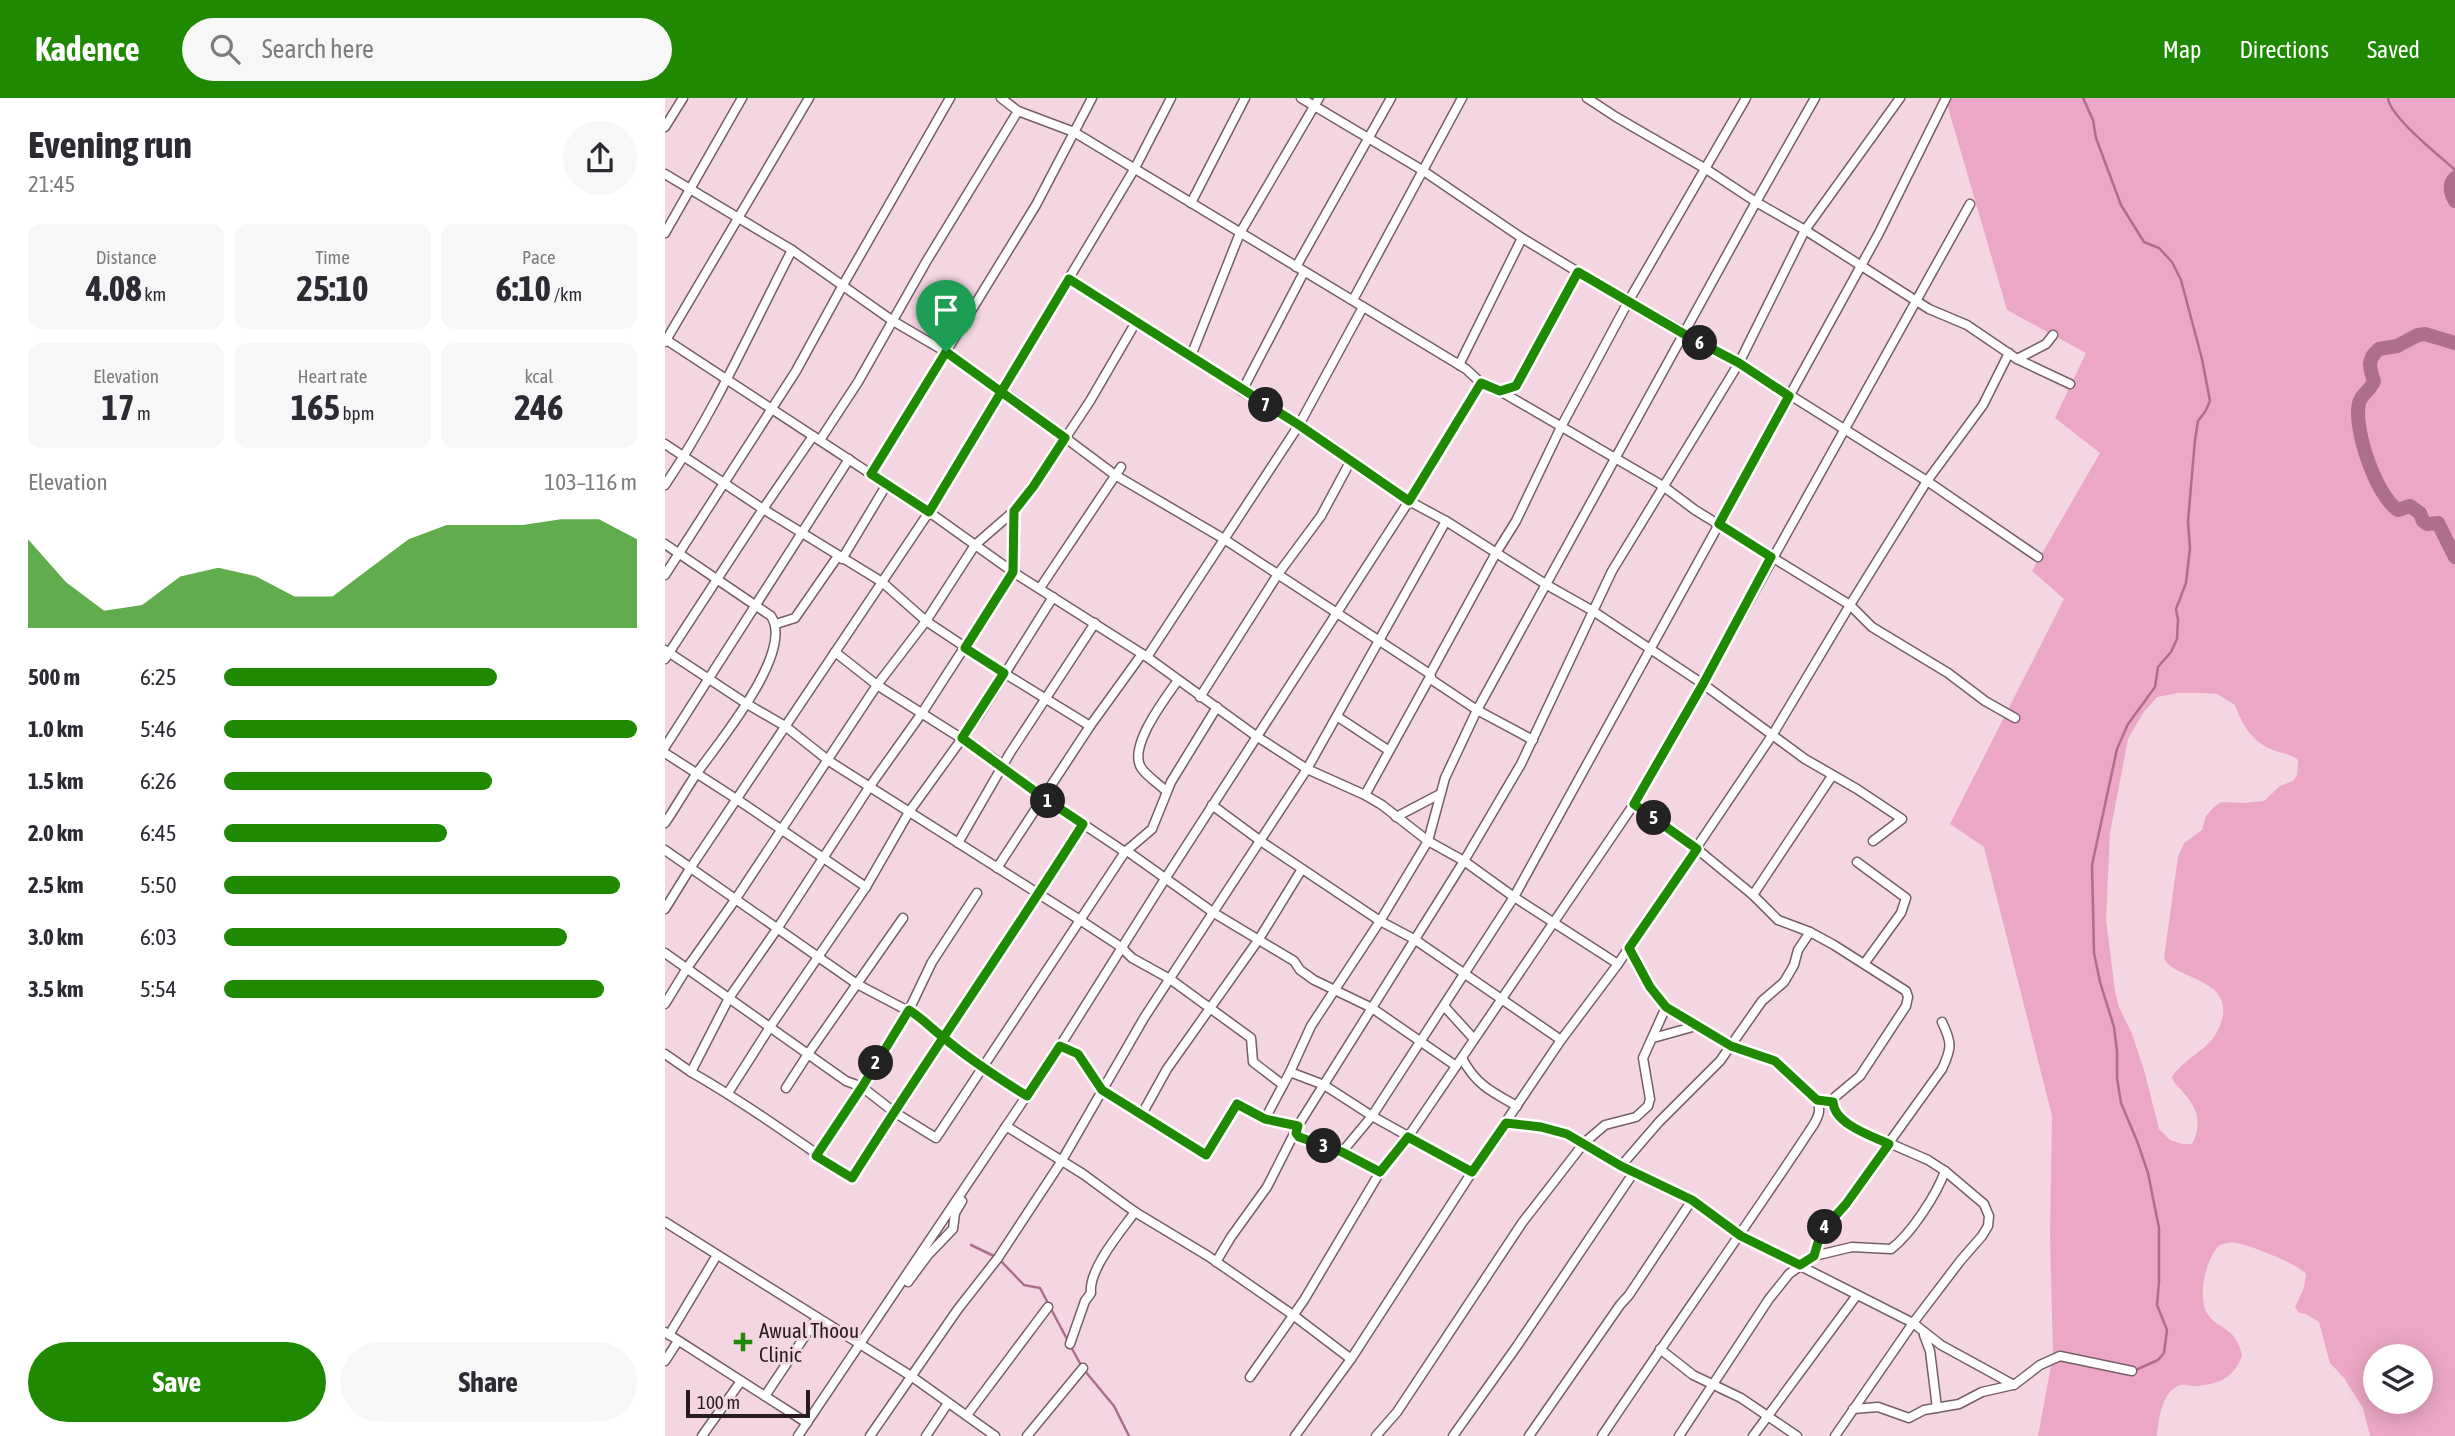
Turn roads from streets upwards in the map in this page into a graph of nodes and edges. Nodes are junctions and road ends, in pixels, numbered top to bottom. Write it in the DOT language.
graph roads {
  1 [pos="683,98"];
  2 [pos="742,98"];
  3 [pos="950,98"];
  4 [pos="1001,98"];
  5 [pos="1092,98"];
  6 [pos="1171,98"];
  7 [pos="1245,98"];
  8 [pos="1301,98"];
  9 [pos="1391,98"];
  10 [pos="1462,98"];
  11 [pos="1587,98"];
  12 [pos="1746,98"];
  13 [pos="1815,98"];
  14 [pos="1900,98"];
  15 [pos="1946,98"];
  16 [pos="805,99"];
  17 [pos="1316,102"];
  18 [pos="1018,111"];
  19 [pos="665,127"];
  20 [pos="1074,132"];
  21 [pos="1368,139"];
  22 [pos="1135,168"];
  23 [pos="1706,169"];
  24 [pos="1422,170"];
  25 [pos="665,174"];
  26 [pos="690,190"];
  27 [pos="1756,202"];
  28 [pos="1191,203"];
  29 [pos="1970,204"];
  30 [pos="739,218"];
  31 [pos="1805,230"];
  32 [pos="665,233"];
  33 [pos="1240,233"];
  34 [pos="1523,238"];
  35 [pos="792,250"];
  36 [pos="1860,266"];
  37 [pos="1300,269"];
  38 [pos="1578,272"];
  39 [pos="1069,279"];
  40 [pos="843,285"];
  41 [pos="1353,300"];
  42 [pos="1917,300"];
  43 [pos="1628,302"];
  44 [pos="1363,307"];
  45 [pos="893,321"];
  46 [pos="1136,322"];
  47 [pos="1684,334"];
  48 [pos="2053,335"];
  49 [pos="665,340"];
  50 [pos="946,352"];
  51 [pos="2009,353"];
  52 [pos="1191,356"];
  53 [pos="2017,359"];
  54 [pos="1739,363"];
  55 [pos="1459,365"];
  56 [pos="727,379"];
  57 [pos="1481,383"];
  58 [pos="2070,384"];
  59 [pos="1242,391"];
  60 [pos="1500,391"];
  61 [pos="1789,396"];
  62 [pos="773,409"];
  63 [pos="1299,425"];
  64 [pos="1562,427"];
  65 [pos="1844,430"];
  66 [pos="817,438"];
  67 [pos="1065,438"];
  68 [pos="665,444"];
  69 [pos="684,457"];
  70 [pos="849,459"];
  71 [pos="1616,459"];
  72 [pos="1350,462"];
  73 [pos="1121,467"];
  74 [pos="871,474"];
  75 [pos="1115,475"];
  76 [pos="1927,481"];
  77 [pos="723,483"];
  78 [pos="887,484"];
  79 [pos="665,485"];
  80 [pos="1664,486"];
  81 [pos="1409,501"];
  82 [pos="763,509"];
  83 [pos="1014,511"];
  84 [pos="929,512"];
  85 [pos="1446,521"];
  86 [pos="1719,524"];
  87 [pos="800,531"];
  88 [pos="1224,539"];
  89 [pos="665,544"];
  90 [pos="975,545"];
  91 [pos="679,553"];
  92 [pos="1496,553"];
  93 [pos="1771,557"];
  94 [pos="2038,557"];
  95 [pos="840,558"];
  96 [pos="1013,572"];
  97 [pos="1278,574"];
  98 [pos="665,575"];
  99 [pos="717,579"];
  100 [pos="881,582"];
  101 [pos="1547,585"];
  102 [pos="1040,588"];
  103 [pos="1053,597"];
  104 [pos="754,605"];
  105 [pos="1850,605"];
  106 [pos="1593,611"];
  107 [pos="1336,614"];
  108 [pos="926,621"];
  109 [pos="1095,623"];
  110 [pos="776,624"];
  111 [pos="1379,639"];
  112 [pos="965,648"];
  113 [pos="1650,650"];
  114 [pos="835,652"];
  115 [pos="666,654"];
  116 [pos="1145,656"];
  117 [pos="1004,673"];
  118 [pos="1430,676"];
  119 [pos="708,679"];
  120 [pos="1178,680"];
  121 [pos="1703,684"];
  122 [pos="877,685"];
  123 [pos="1200,697"];
  124 [pos="1047,699"];
  125 [pos="747,704"];
  126 [pos="1217,707"];
  127 [pos="1477,710"];
  128 [pos="922,713"];
  129 [pos="1338,717"];
  130 [pos="2015,718"];
  131 [pos="785,726"];
  132 [pos="1090,726"];
  133 [pos="1773,734"];
  134 [pos="1256,736"];
  135 [pos="962,738"];
  136 [pos="1533,740"];
  137 [pos="665,747"];
  138 [pos="1388,750"];
  139 [pos="665,753"];
  140 [pos="829,761"];
  141 [pos="1002,766"];
  142 [pos="1307,769"];
  143 [pos="697,774"];
  144 [pos="1832,776"];
  145 [pos="870,786"];
  146 [pos="1166,791"];
  147 [pos="1365,794"];
  148 [pos="1440,794"];
  149 [pos="1044,798"];
  150 [pos="738,800"];
  151 [pos="1634,804"];
  152 [pos="1212,805"];
  153 [pos="909,812"];
  154 [pos="1396,817"];
  155 [pos="665,823"];
  156 [pos="1083,824"];
  157 [pos="782,830"];
  158 [pos="1428,841"];
  159 [pos="1873,841"];
  160 [pos="1262,842"];
  161 [pos="958,843"];
  162 [pos="1697,849"];
  163 [pos="665,850"];
  164 [pos="1126,852"];
  165 [pos="823,857"];
  166 [pos="1464,860"];
  167 [pos="1857,862"];
  168 [pos="691,867"];
  169 [pos="997,868"];
  170 [pos="1302,869"];
  171 [pos="1165,878"];
  172 [pos="866,887"];
  173 [pos="977,894"];
  174 [pos="1038,895"];
  175 [pos="1753,895"];
  176 [pos="1514,897"];
  177 [pos="736,900"];
  178 [pos="665,909"];
  179 [pos="1214,913"];
  180 [pos="903,918"];
  181 [pos="1080,920"];
  182 [pos="1380,921"];
  183 [pos="1554,922"];
  184 [pos="777,929"];
  185 [pos="1810,932"];
  186 [pos="1259,939"];
  187 [pos="1415,939"];
  188 [pos="1121,947"];
  189 [pos="1629,948"];
  190 [pos="665,953"];
  191 [pos="818,958"];
  192 [pos="1619,964"];
  193 [pos="1864,964"];
  194 [pos="687,968"];
  195 [pos="1464,975"];
  196 [pos="1170,979"];
  197 [pos="857,984"];
  198 [pos="1335,990"];
  199 [pos="729,998"];
  200 [pos="1501,999"];
  201 [pos="665,1004"];
  202 [pos="1444,1006"];
  203 [pos="1210,1007"];
  204 [pos="1666,1007"];
  205 [pos="1372,1008"];
  206 [pos="909,1010"];
  207 [pos="1941,1022"];
  208 [pos="1696,1026"];
  209 [pos="770,1027"];
  210 [pos="944,1038"];
  211 [pos="1653,1038"];
  212 [pos="1474,1039"];
  213 [pos="1561,1040"];
  214 [pos="1420,1043"];
  215 [pos="1060,1046"];
  216 [pos="1731,1046"];
  217 [pos="665,1054"];
  218 [pos="808,1054"];
  219 [pos="1459,1062"];
  220 [pos="981,1067"];
  221 [pos="691,1072"];
  222 [pos="1290,1072"];
  223 [pos="1283,1085"];
  224 [pos="1324,1085"];
  225 [pos="862,1087"];
  226 [pos="786,1088"];
  227 [pos="1102,1090"];
  228 [pos="728,1093"];
  229 [pos="1027,1096"];
  230 [pos="1817,1100"];
  231 [pos="1833,1102"];
  232 [pos="1517,1106"];
  233 [pos="894,1112"];
  234 [pos="1835,1112"];
  235 [pos="1142,1114"];
  236 [pos="1372,1116"];
  237 [pos="1265,1119"];
  238 [pos="1506,1123"];
  239 [pos="1814,1124"];
  240 [pos="1006,1126"];
  241 [pos="1298,1126"];
  242 [pos="1408,1137"];
  243 [pos="1584,1143"];
  244 [pos="1889,1144"];
  245 [pos="1342,1152"];
  246 [pos="816,1156"];
  247 [pos="1061,1162"];
  248 [pos="1621,1166"];
  249 [pos="1633,1171"];
  250 [pos="1945,1171"];
  251 [pos="1380,1172"];
  252 [pos="1472,1172"];
  253 [pos="1692,1200"];
  254 [pos="1135,1212"];
  255 [pos="665,1222"];
  256 [pos="1741,1236"];
  257 [pos="717,1255"];
  258 [pos="1814,1256"];
  259 [pos="1216,1262"];
  260 [pos="1800,1265"];
  261 [pos="1857,1295"];
  262 [pos="1048,1307"];
  263 [pos="1293,1315"];
  264 [pos="817,1318"];
  265 [pos="1913,1323"];
  266 [pos="1923,1333"];
  267 [pos="667,1334"];
  268 [pos="678,1341"];
  269 [pos="1070,1344"];
  270 [pos="859,1345"];
  271 [pos="1660,1349"];
  272 [pos="1351,1359"];
  273 [pos="665,1361"];
  274 [pos="1083,1368"];
  275 [pos="2132,1371"];
  276 [pos="911,1376"];
  277 [pos="1251,1377"];
  278 [pos="741,1381"];
  279 [pos="2013,1385"];
  280 [pos="1713,1386"];
  281 [pos="765,1396"];
  282 [pos="948,1403"];
  283 [pos="1937,1408"];
  284 [pos="1853,1409"];
  285 [pos="967,1415"];
  286 [pos="1767,1415"];
  287 [pos="807,1423"];
  288 [pos="702,1436"];
  289 [pos="798,1436"];
  290 [pos="870,1436"];
  291 [pos="926,1436"];
  292 [pos="993,1436"];
  293 [pos="1027,1436"];
  294 [pos="1295,1436"];
  295 [pos="1376,1436"];
  296 [pos="1453,1436"];
  297 [pos="1528,1436"];
  298 [pos="1602,1436"];
  299 [pos="1679,1436"];
  300 [pos="1753,1436"];
  301 [pos="1797,1436"];
  302 [pos="1835,1436"];
  1 -- 19 [label="street"];
  2 -- 26 [label="street"];
  3 -- 40 [label="street"];
  4 -- 18 [label="street"];
  5 -- 20 [label="street"];
  6 -- 22 [label="street"];
  7 -- 28 [label="street"];
  8 -- 17 [label="street"];
  9 -- 21 [label="street"];
  10 -- 24 [label="street"];
  11 -- 23 [label="street"];
  12 -- 23 [label="street"];
  13 -- 27 [label="street"];
  14 -- 31 [label="street"];
  15 -- 36 [label="street"];
  16 -- 30 [label="street"];
  17 -- 21 [label="street"];
  17 -- 33 [label="street"];
  18 -- 20 [label="street"];
  18 -- 45 [label="street"];
  20 -- 22 [label="street"];
  20 -- 50 [label="street"];
  21 -- 24 [label="street"];
  21 -- 37 [label="street"];
  22 -- 28 [label="street"];
  22 -- 39 [label="street"];
  23 -- 27 [label="street"];
  23 -- 43 [label="street"];
  24 -- 34 [label="street"];
  24 -- 41 [label="street"];
  25 -- 26 [label="street"];
  26 -- 30 [label="street"];
  26 -- 32 [label="street"];
  27 -- 31 [label="street"];
  27 -- 47 [label="street"];
  28 -- 33 [label="street"];
  29 -- 42 [label="street"];
  30 -- 35 [label="street"];
  30 -- 49 [label="street"];
  31 -- 36 [label="street"];
  31 -- 54 [label="street"];
  33 -- 37 [label="street"];
  33 -- 52 [label="street"];
  34 -- 38 [label="street"];
  34 -- 55 [label="street"];
  35 -- 40 [label="street"];
  35 -- 56 [label="street"];
  36 -- 42 [label="street"];
  36 -- 61 [label="street"];
  37 -- 41 [label="street"];
  37 -- 59 [label="street"];
  38 -- 43 [label="street"];
  38 -- 60 [label="street"];
  39 -- 46 [label="street"];
  39 -- 84 [label="street"];
  40 -- 45 [label="street"];
  40 -- 62 [label="street"];
  41 -- 44 [label="street"];
  42 -- 51 [label="street"];
  42 -- 65 [label="street"];
  43 -- 47 [label="street"];
  43 -- 64 [label="street"];
  44 -- 55 [label="street"];
  44 -- 63 [label="street"];
  45 -- 50 [label="street"];
  45 -- 66 [label="street"];
  46 -- 52 [label="street"];
  46 -- 67 [label="street"];
  47 -- 54 [label="street"];
  47 -- 71 [label="street"];
  48 -- 53 [label="street"];
  49 -- 56 [label="street"];
  50 -- 67 [label="street"];
  50 -- 74 [label="street"];
  51 -- 53 [label="street"];
  51 -- 76 [label="street"];
  52 -- 59 [label="street"];
  53 -- 58 [label="street"];
  54 -- 61 [label="street"];
  54 -- 80 [label="street"];
  55 -- 57 [label="street"];
  56 -- 62 [label="street"];
  56 -- 69 [label="street"];
  57 -- 60 [label="street"];
  57 -- 81 [label="street"];
  59 -- 63 [label="street"];
  60 -- 64 [label="street"];
  61 -- 65 [label="street"];
  61 -- 86 [label="street"];
  62 -- 66 [label="street"];
  62 -- 77 [label="street"];
  63 -- 72 [label="street"];
  63 -- 88 [label="street"];
  64 -- 71 [label="street"];
  64 -- 92 [label="street"];
  65 -- 76 [label="street"];
  65 -- 93 [label="street"];
  66 -- 70 [label="street"];
  66 -- 82 [label="street"];
  67 -- 75 [label="street"];
  67 -- 83 [label="street"];
  68 -- 69 [label="street"];
  69 -- 77 [label="street"];
  69 -- 79 [label="street"];
  70 -- 74 [label="street"];
  70 -- 87 [label="street"];
  71 -- 80 [label="street"];
  71 -- 101 [label="street"];
  72 -- 81 [label="street"];
  72 -- 97 [label="street"];
  73 -- 75 [label="street"];
  74 -- 78 [label="street"];
  75 -- 88 [label="street"];
  75 -- 102 [label="street"];
  76 -- 94 [label="street"];
  76 -- 105 [label="street"];
  77 -- 82 [label="street"];
  77 -- 91 [label="street"];
  78 -- 84 [label="street"];
  78 -- 95 [label="street"];
  80 -- 86 [label="street"];
  80 -- 106 [label="street"];
  81 -- 85 [label="street"];
  81 -- 107 [label="street"];
  82 -- 87 [label="street"];
  82 -- 99 [label="street"];
  83 -- 90 [label="street"];
  83 -- 96 [label="street"];
  84 -- 90 [label="street"];
  84 -- 100 [label="street"];
  85 -- 92 [label="street"];
  85 -- 111 [label="street"];
  86 -- 93 [label="street"];
  86 -- 113 [label="street"];
  87 -- 95 [label="street"];
  87 -- 104 [label="street"];
  88 -- 97 [label="street"];
  88 -- 116 [label="street"];
  89 -- 91 [label="street"];
  90 -- 96 [label="street"];
  90 -- 108 [label="street"];
  91 -- 98 [label="street"];
  91 -- 99 [label="street"];
  92 -- 101 [label="street"];
  92 -- 118 [label="street"];
  93 -- 105 [label="street"];
  93 -- 121 [label="street"];
  95 -- 100 [label="street"];
  95 -- 110 [label="street"];
  96 -- 102 [label="street"];
  96 -- 112 [label="street"];
  97 -- 107 [label="street"];
  97 -- 123 [label="street"];
  99 -- 104 [label="street"];
  99 -- 115 [label="street"];
  100 -- 108 [label="street"];
  100 -- 114 [label="street"];
  101 -- 106 [label="street"];
  101 -- 127 [label="street"];
  102 -- 103 [label="street"];
  103 -- 109 [label="street"];
  103 -- 117 [label="street"];
  104 -- 110 [label="street"];
  104 -- 119 [label="street"];
  105 -- 130 [label="street"];
  105 -- 133 [label="street"];
  106 -- 113 [label="street"];
  106 -- 136 [label="street"];
  107 -- 111 [label="street"];
  107 -- 134 [label="street"];
  108 -- 112 [label="street"];
  108 -- 122 [label="street"];
  109 -- 116 [label="street"];
  109 -- 124 [label="street"];
  110 -- 125 [label="street"];
  111 -- 118 [label="street"];
  111 -- 129 [label="street"];
  112 -- 117 [label="street"];
  112 -- 128 [label="street"];
  113 -- 121 [label="street"];
  113 -- 176 [label="street"];
  114 -- 122 [label="street"];
  114 -- 131 [label="street"];
  115 -- 119 [label="street"];
  116 -- 120 [label="street"];
  116 -- 132 [label="street"];
  117 -- 124 [label="street"];
  117 -- 135 [label="street"];
  118 -- 127 [label="street"];
  118 -- 138 [label="street"];
  119 -- 125 [label="street"];
  119 -- 137 [label="street"];
  120 -- 123 [label="street"];
  120 -- 146 [label="street"];
  121 -- 133 [label="street"];
  121 -- 151 [label="street"];
  122 -- 128 [label="street"];
  122 -- 140 [label="street"];
  123 -- 126 [label="street"];
  124 -- 132 [label="street"];
  124 -- 141 [label="street"];
  125 -- 131 [label="street"];
  125 -- 143 [label="street"];
  126 -- 134 [label="street"];
  126 -- 146 [label="street"];
  127 -- 136 [label="street"];
  127 -- 148 [label="street"];
  128 -- 135 [label="street"];
  128 -- 145 [label="street"];
  129 -- 138 [label="street"];
  129 -- 142 [label="street"];
  131 -- 140 [label="street"];
  131 -- 150 [label="street"];
  132 -- 149 [label="street"];
  133 -- 144 [label="street"];
  133 -- 162 [label="street"];
  134 -- 142 [label="street"];
  134 -- 152 [label="street"];
  135 -- 141 [label="street"];
  135 -- 153 [label="street"];
  136 -- 166 [label="street"];
  138 -- 147 [label="street"];
  139 -- 143 [label="street"];
  140 -- 145 [label="street"];
  140 -- 157 [label="street"];
  141 -- 149 [label="street"];
  141 -- 161 [label="street"];
  142 -- 147 [label="street"];
  142 -- 160 [label="street"];
  143 -- 150 [label="street"];
  143 -- 155 [label="street"];
  144 -- 159 [label="street"];
  144 -- 175 [label="street"];
  145 -- 153 [label="street"];
  145 -- 165 [label="street"];
  146 -- 164 [label="street"];
  147 -- 154 [label="street"];
  148 -- 154 [label="street"];
  148 -- 158 [label="street"];
  149 -- 156 [label="street"];
  149 -- 169 [label="street"];
  150 -- 157 [label="street"];
  150 -- 168 [label="street"];
  151 -- 162 [label="street"];
  151 -- 183 [label="street"];
  152 -- 160 [label="street"];
  152 -- 171 [label="street"];
  153 -- 161 [label="street"];
  153 -- 172 [label="street"];
  154 -- 158 [label="street"];
  156 -- 164 [label="street"];
  156 -- 174 [label="street"];
  157 -- 165 [label="street"];
  157 -- 177 [label="street"];
  158 -- 166 [label="street"];
  158 -- 182 [label="street"];
  160 -- 170 [label="street"];
  160 -- 179 [label="street"];
  161 -- 169 [label="street"];
  162 -- 175 [label="street"];
  162 -- 189 [label="street"];
  163 -- 168 [label="street"];
  164 -- 171 [label="street"];
  164 -- 181 [label="street"];
  165 -- 172 [label="street"];
  165 -- 184 [label="street"];
  166 -- 176 [label="street"];
  166 -- 187 [label="street"];
  167 -- 193 [label="street"];
  168 -- 177 [label="street"];
  168 -- 178 [label="street"];
  169 -- 174 [label="street"];
  170 -- 182 [label="street"];
  170 -- 186 [label="street"];
  171 -- 179 [label="street"];
  171 -- 188 [label="street"];
  172 -- 191 [label="street"];
  173 -- 206 [label="street"];
  174 -- 181 [label="street"];
  174 -- 210 [label="street"];
  175 -- 185 [label="street"];
  176 -- 183 [label="street"];
  176 -- 195 [label="street"];
  177 -- 184 [label="street"];
  177 -- 194 [label="street"];
  179 -- 186 [label="street"];
  179 -- 196 [label="street"];
  180 -- 197 [label="street"];
  181 -- 188 [label="street"];
  181 -- 220 [label="street"];
  182 -- 187 [label="street"];
  182 -- 198 [label="street"];
  183 -- 192 [label="street"];
  183 -- 200 [label="street"];
  184 -- 191 [label="street"];
  184 -- 199 [label="street"];
  185 -- 193 [label="street"];
  185 -- 216 [label="street"];
  186 -- 198 [label="street"];
  186 -- 203 [label="street"];
  187 -- 195 [label="street"];
  187 -- 205 [label="street"];
  188 -- 196 [label="street"];
  188 -- 215 [label="street"];
  189 -- 192 [label="street"];
  189 -- 204 [label="street"];
  190 -- 194 [label="street"];
  191 -- 197 [label="street"];
  191 -- 209 [label="street"];
  192 -- 213 [label="street"];
  193 -- 231 [label="street"];
  194 -- 199 [label="street"];
  194 -- 201 [label="street"];
  195 -- 200 [label="street"];
  195 -- 202 [label="street"];
  196 -- 203 [label="street"];
  196 -- 227 [label="street"];
  197 -- 206 [label="street"];
  197 -- 218 [label="street"];
  198 -- 205 [label="street"];
  198 -- 222 [label="street"];
  199 -- 209 [label="street"];
  199 -- 221 [label="street"];
  200 -- 212 [label="street"];
  200 -- 213 [label="street"];
  202 -- 212 [label="street"];
  202 -- 214 [label="street"];
  203 -- 223 [label="street"];
  203 -- 235 [label="street"];
  204 -- 208 [label="street"];
  204 -- 211 [label="street"];
  205 -- 214 [label="street"];
  205 -- 224 [label="street"];
  206 -- 210 [label="street"];
  206 -- 225 [label="street"];
  207 -- 244 [label="street"];
  208 -- 211 [label="street"];
  208 -- 216 [label="street"];
  209 -- 218 [label="street"];
  209 -- 228 [label="street"];
  210 -- 220 [label="street"];
  210 -- 233 [label="street"];
  211 -- 243 [label="street"];
  212 -- 219 [label="street"];
  213 -- 232 [label="street"];
  214 -- 219 [label="street"];
  214 -- 236 [label="street"];
  215 -- 227 [label="street"];
  215 -- 229 [label="street"];
  216 -- 230 [label="street"];
  216 -- 248 [label="street"];
  217 -- 221 [label="street"];
  218 -- 225 [label="street"];
  218 -- 226 [label="street"];
  219 -- 232 [label="street"];
  219 -- 242 [label="street"];
  220 -- 229 [label="street"];
  220 -- 233 [label="street"];
  221 -- 228 [label="street"];
  222 -- 223 [label="street"];
  222 -- 224 [label="street"];
  223 -- 237 [label="street"];
  224 -- 236 [label="street"];
  224 -- 241 [label="street"];
  225 -- 233 [label="street"];
  225 -- 246 [label="street"];
  227 -- 235 [label="street"];
  227 -- 247 [label="street"];
  228 -- 246 [label="street"];
  229 -- 240 [label="street"];
  230 -- 231 [label="street"];
  230 -- 239 [label="street"];
  231 -- 234 [label="street"];
  232 -- 238 [label="street"];
  233 -- 246 [label="street"];
  234 -- 239 [label="street"];
  234 -- 244 [label="street"];
  235 -- 237 [label="street"];
  236 -- 242 [label="street"];
  236 -- 245 [label="street"];
  237 -- 241 [label="street"];
  238 -- 243 [label="street"];
  238 -- 252 [label="street"];
  239 -- 256 [label="street"];
  240 -- 247 [label="street"];
  240 -- 270 [label="street"];
  240 -- 270 [label="street"];
  241 -- 245 [label="street"];
  241 -- 259 [label="street"];
  242 -- 251 [label="street"];
  242 -- 252 [label="street"];
  243 -- 248 [label="street"];
  243 -- 295 [label="street"];
  244 -- 250 [label="street"];
  244 -- 258 [label="street"];
  245 -- 251 [label="street"];
  247 -- 254 [label="street"];
  247 -- 276 [label="street"];
  248 -- 249 [label="street"];
  249 -- 253 [label="street"];
  249 -- 296 [label="street"];
  250 -- 258 [label="street"];
  250 -- 265 [label="street"];
  251 -- 263 [label="street"];
  252 -- 272 [label="street"];
  253 -- 256 [label="street"];
  253 -- 297 [label="street"];
  254 -- 259 [label="street"];
  254 -- 269 [label="street"];
  255 -- 257 [label="street"];
  256 -- 260 [label="street"];
  256 -- 271 [label="street"];
  257 -- 264 [label="street"];
  257 -- 267 [label="street"];
  258 -- 260 [label="street"];
  259 -- 263 [label="street"];
  260 -- 261 [label="street"];
  260 -- 280 [label="street"];
  261 -- 265 [label="street"];
  261 -- 286 [label="street"];
  262 -- 285 [label="street"];
  263 -- 272 [label="street"];
  263 -- 277 [label="street"];
  264 -- 270 [label="street"];
  264 -- 281 [label="street"];
  265 -- 266 [label="street"];
  265 -- 284 [label="street"];
  266 -- 279 [label="street"];
  266 -- 283 [label="street"];
  267 -- 268 [label="street"];
  268 -- 273 [label="street"];
  268 -- 278 [label="street"];
  270 -- 276 [label="street"];
  270 -- 287 [label="street"];
  271 -- 280 [label="street"];
  271 -- 298 [label="street"];
  272 -- 294 [label="street"];
  274 -- 293 [label="street"];
  275 -- 279 [label="street"];
  276 -- 282 [label="street"];
  276 -- 290 [label="street"];
  278 -- 281 [label="street"];
  278 -- 288 [label="street"];
  279 -- 283 [label="street"];
  280 -- 286 [label="street"];
  280 -- 299 [label="street"];
  281 -- 287 [label="street"];
  282 -- 285 [label="street"];
  282 -- 291 [label="street"];
  283 -- 284 [label="street"];
  284 -- 302 [label="street"];
  285 -- 292 [label="street"];
  286 -- 300 [label="street"];
  286 -- 301 [label="street"];
  287 -- 289 [label="street"];
}
